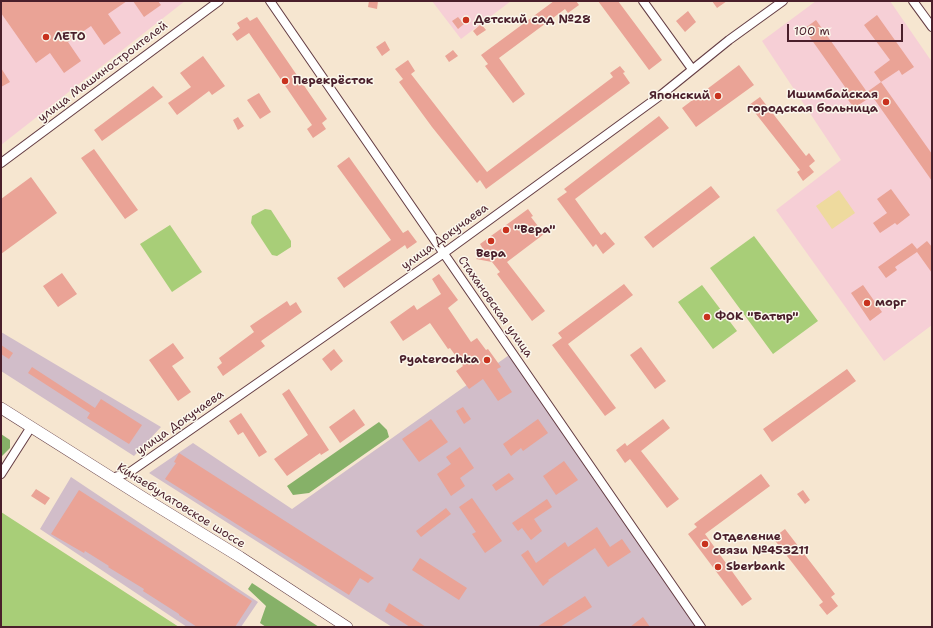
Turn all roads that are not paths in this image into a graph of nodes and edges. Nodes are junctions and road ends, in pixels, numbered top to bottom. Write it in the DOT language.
graph roads {
  1 [pos="219,1"];
  2 [pos="270,1"];
  3 [pos="643,1"];
  4 [pos="783,1"];
  5 [pos="913,1"];
  6 [pos="932,27"];
  7 [pos="692,69"];
  8 [pos="1,163"];
  9 [pos="444,253"];
  10 [pos="1,408"];
  11 [pos="31,427"];
  12 [pos="1,474"];
  13 [pos="112,478"];
  14 [pos="347,627"];
  15 [pos="701,627"];
  1 -- 8 [label="street, улица Машиностроителей"];
  2 -- 9 [label="street, Стахановская улица"];
  3 -- 7 [label="street"];
  4 -- 7 [label="street, улица Докучаева"];
  5 -- 6 [label="street"];
  7 -- 9 [label="street, улица Докучаева"];
  9 -- 13 [label="street, улица Докучаева"];
  9 -- 15 [label="street, Стахановская улица"];
  10 -- 11 [label="main road, Кинзебулатовское шоссе"];
  11 -- 12 [label="street"];
  11 -- 13 [label="main road, Кинзебулатовское шоссе"];
  13 -- 14 [label="main road, Кинзебулатовское шоссе"];
}
